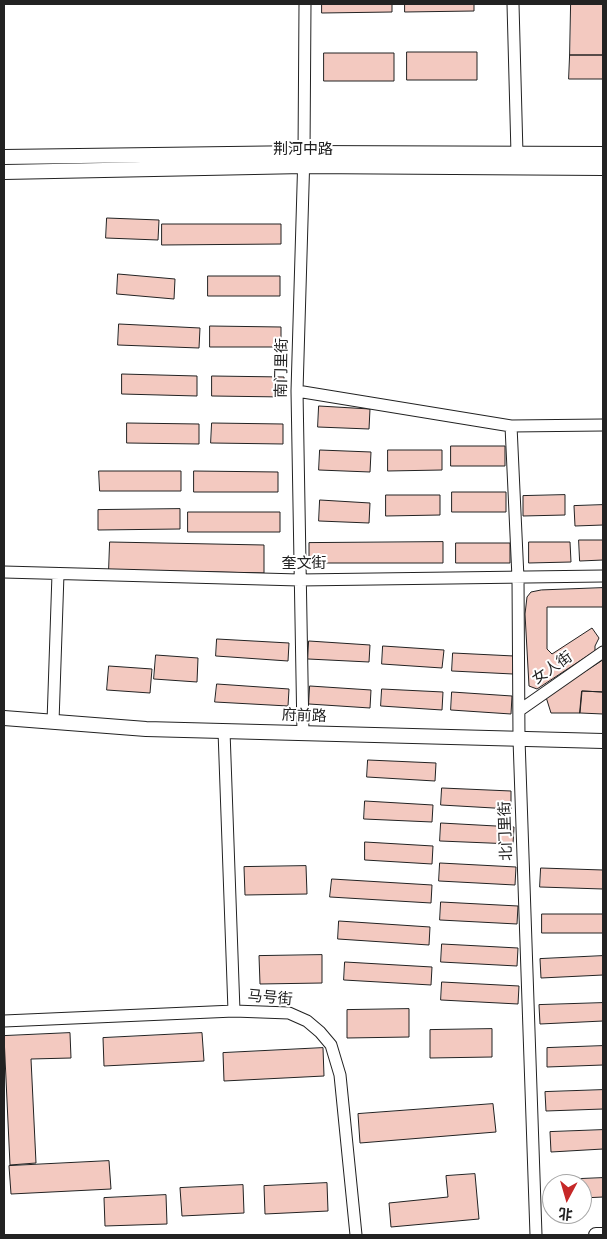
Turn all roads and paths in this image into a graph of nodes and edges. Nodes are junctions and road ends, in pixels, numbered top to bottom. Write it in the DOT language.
graph roads {
  1 [pos="305,4"];
  2 [pos="513,4"];
  3 [pos="517,154"];
  4 [pos="603,154"];
  5 [pos="4,157"];
  6 [pos="304,160"];
  7 [pos="603,168"];
  8 [pos="4,172"];
  9 [pos="297,391"];
  10 [pos="603,425"];
  11 [pos="511,426"];
  12 [pos="4,572"];
  13 [pos="58,574"];
  14 [pos="603,576"];
  15 [pos="518,578"];
  16 [pos="299,580"];
  17 [pos="603,652"];
  18 [pos="520,710"];
  19 [pos="4,718"];
  20 [pos="53,722"];
  21 [pos="224,731"];
  22 [pos="303,734"];
  23 [pos="519,739"];
  24 [pos="603,741"];
  25 [pos="234,1011"];
  26 [pos="4,1021"];
  27 [pos="356,1235"];
  28 [pos="536,1235"];
  29 [pos="596,1235"];
  30 [pos="603,1235"];
  1 -- 6 [label="street, 南门里街"];
  2 -- 3 [label="street"];
  3 -- 4 [label="main road, 荆河中路"];
  3 -- 6 [label="main road, 荆河中路"];
  5 -- 6 [label="main road, 荆河中路"];
  6 -- 7 [label="main road, 荆河中路"];
  6 -- 8 [label="main road, 荆河中路"];
  6 -- 9 [label="street, 南门里街"];
  9 -- 11 [label="street"];
  9 -- 16 [label="street, 南门里街"];
  10 -- 11 [label="street"];
  11 -- 15 [label="street, 北门里街"];
  12 -- 13 [label="street, 奎文街"];
  13 -- 16 [label="street, 奎文街"];
  13 -- 20 [label="street"];
  14 -- 15 [label="street, 奎文街"];
  15 -- 16 [label="street, 奎文街"];
  15 -- 18 [label="street, 北门里街"];
  16 -- 22 [label="street, 南门里街"];
  17 -- 18 [label="street, 女人街"];
  18 -- 23 [label="street, 北门里街"];
  19 -- 20 [label="main road, 府前路"];
  20 -- 21 [label="main road, 府前路"];
  21 -- 22 [label="main road, 府前路"];
  21 -- 25 [label="street"];
  22 -- 23 [label="main road, 府前路"];
  23 -- 24 [label="main road, 府前路"];
  23 -- 28 [label="street, 北门里街"];
  25 -- 26 [label="street, 马号街"];
  25 -- 27 [label="street, 马号街"];
  29 -- 30 [label="main road"];
}
